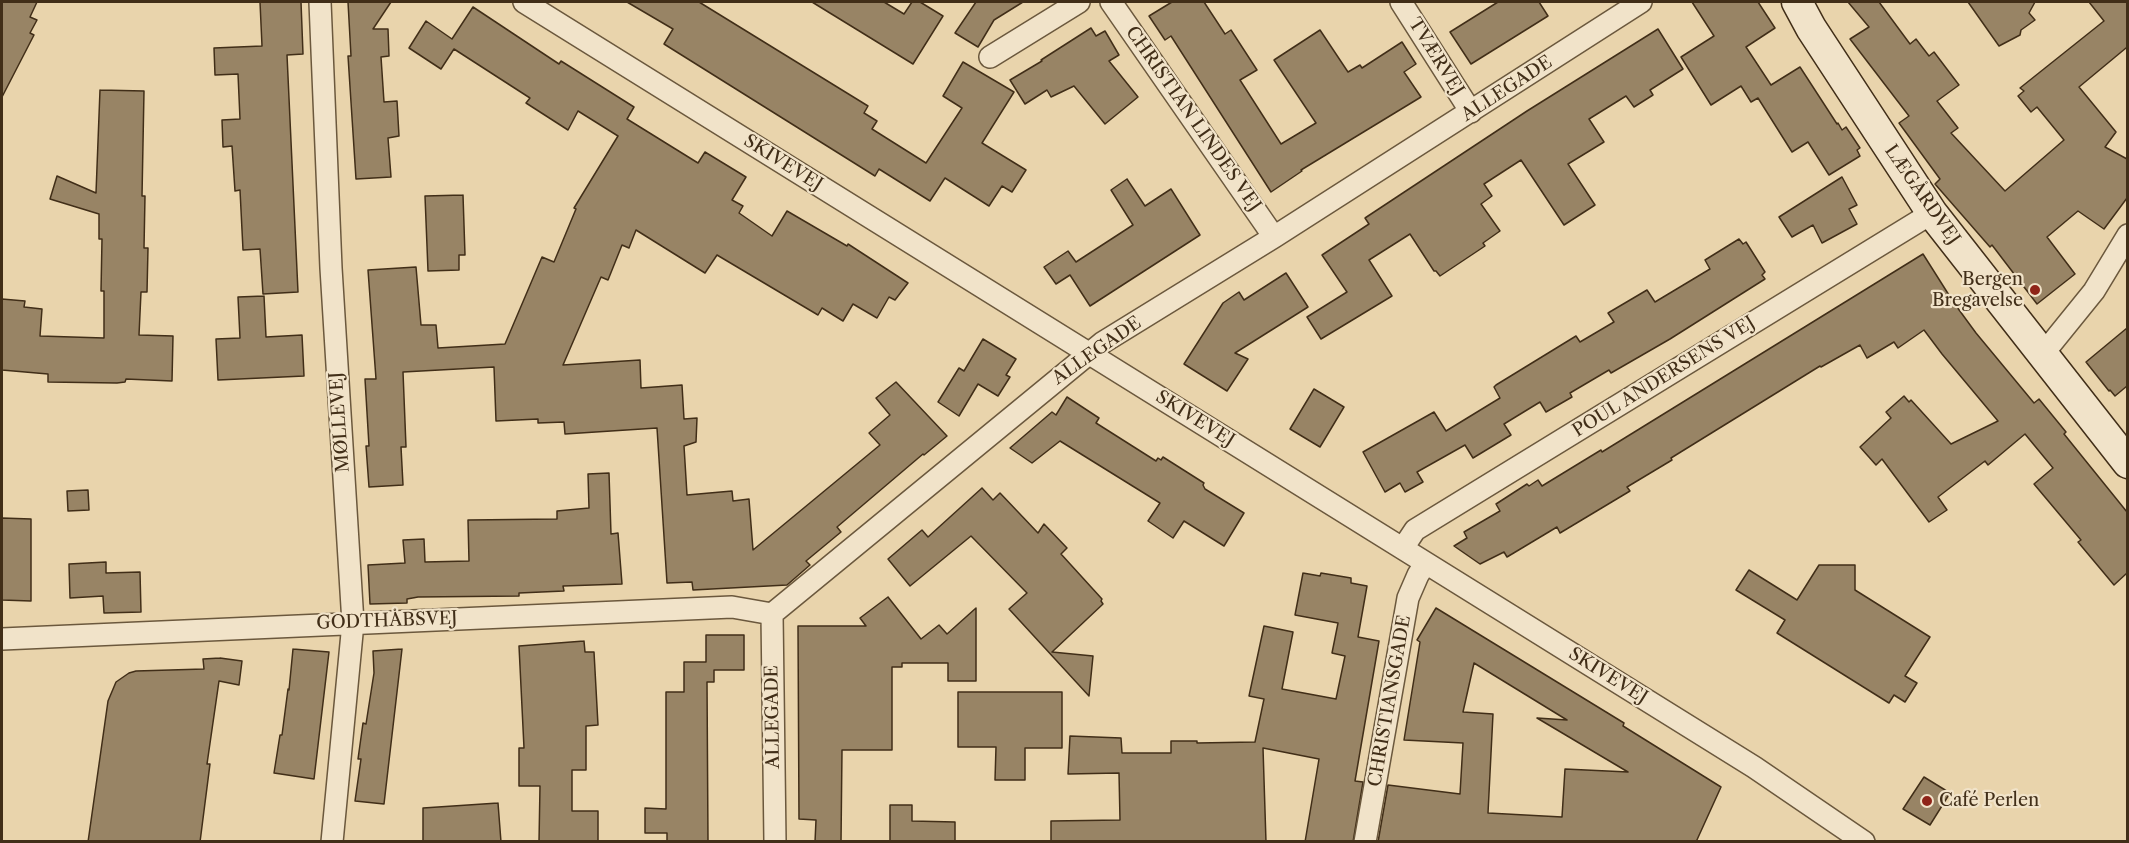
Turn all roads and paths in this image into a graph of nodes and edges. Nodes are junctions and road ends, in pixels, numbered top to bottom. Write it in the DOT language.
graph roads {
  1 [pos="320,2"];
  2 [pos="524,2"];
  3 [pos="1079,2"];
  4 [pos="1111,2"];
  5 [pos="1401,2"];
  6 [pos="1641,2"];
  7 [pos="1797,2"];
  8 [pos="990,57"];
  9 [pos="1471,112"];
  10 [pos="1932,213"];
  11 [pos="2127,235"];
  12 [pos="1274,237"];
  13 [pos="1089,354"];
  14 [pos="2043,354"];
  15 [pos="2127,463"];
  16 [pos="1403,548"];
  17 [pos="1425,564"];
  18 [pos="772,614"];
  19 [pos="353,623"];
  20 [pos="2,639"];
  21 [pos="332,842"];
  22 [pos="775,842"];
  23 [pos="1365,842"];
  24 [pos="1863,842"];
  1 -- 19 [label="street, MØLLEVEJ"];
  2 -- 13 [label="street, SKIVEVEJ"];
  3 -- 8 [label="street"];
  4 -- 12 [label="street, CHRISTIAN LINDES VEJ"];
  5 -- 9 [label="street, TVÆRVEJ"];
  6 -- 9 [label="street, ALLEGADE"];
  7 -- 10 [label="street, LÆGÅRDVEJ"];
  9 -- 12 [label="street, ALLEGADE"];
  10 -- 14 [label="street, LÆGÅRDVEJ"];
  10 -- 16 [label="street, POUL ANDERSENS VEJ"];
  11 -- 14 [label="street"];
  12 -- 13 [label="street, ALLEGADE"];
  13 -- 16 [label="street, SKIVEVEJ"];
  13 -- 18 [label="street, ALLEGADE"];
  14 -- 15 [label="street, LÆGÅRDVEJ"];
  16 -- 17 [label="street, SKIVEVEJ"];
  17 -- 23 [label="street, CHRISTIANSGADE"];
  17 -- 24 [label="street, SKIVEVEJ"];
  18 -- 19 [label="street, GODTHÅBSVEJ"];
  18 -- 22 [label="street, ALLEGADE"];
  19 -- 20 [label="street, GODTHÅBSVEJ"];
  19 -- 21 [label="street, MØLLEVEJ"];
}
